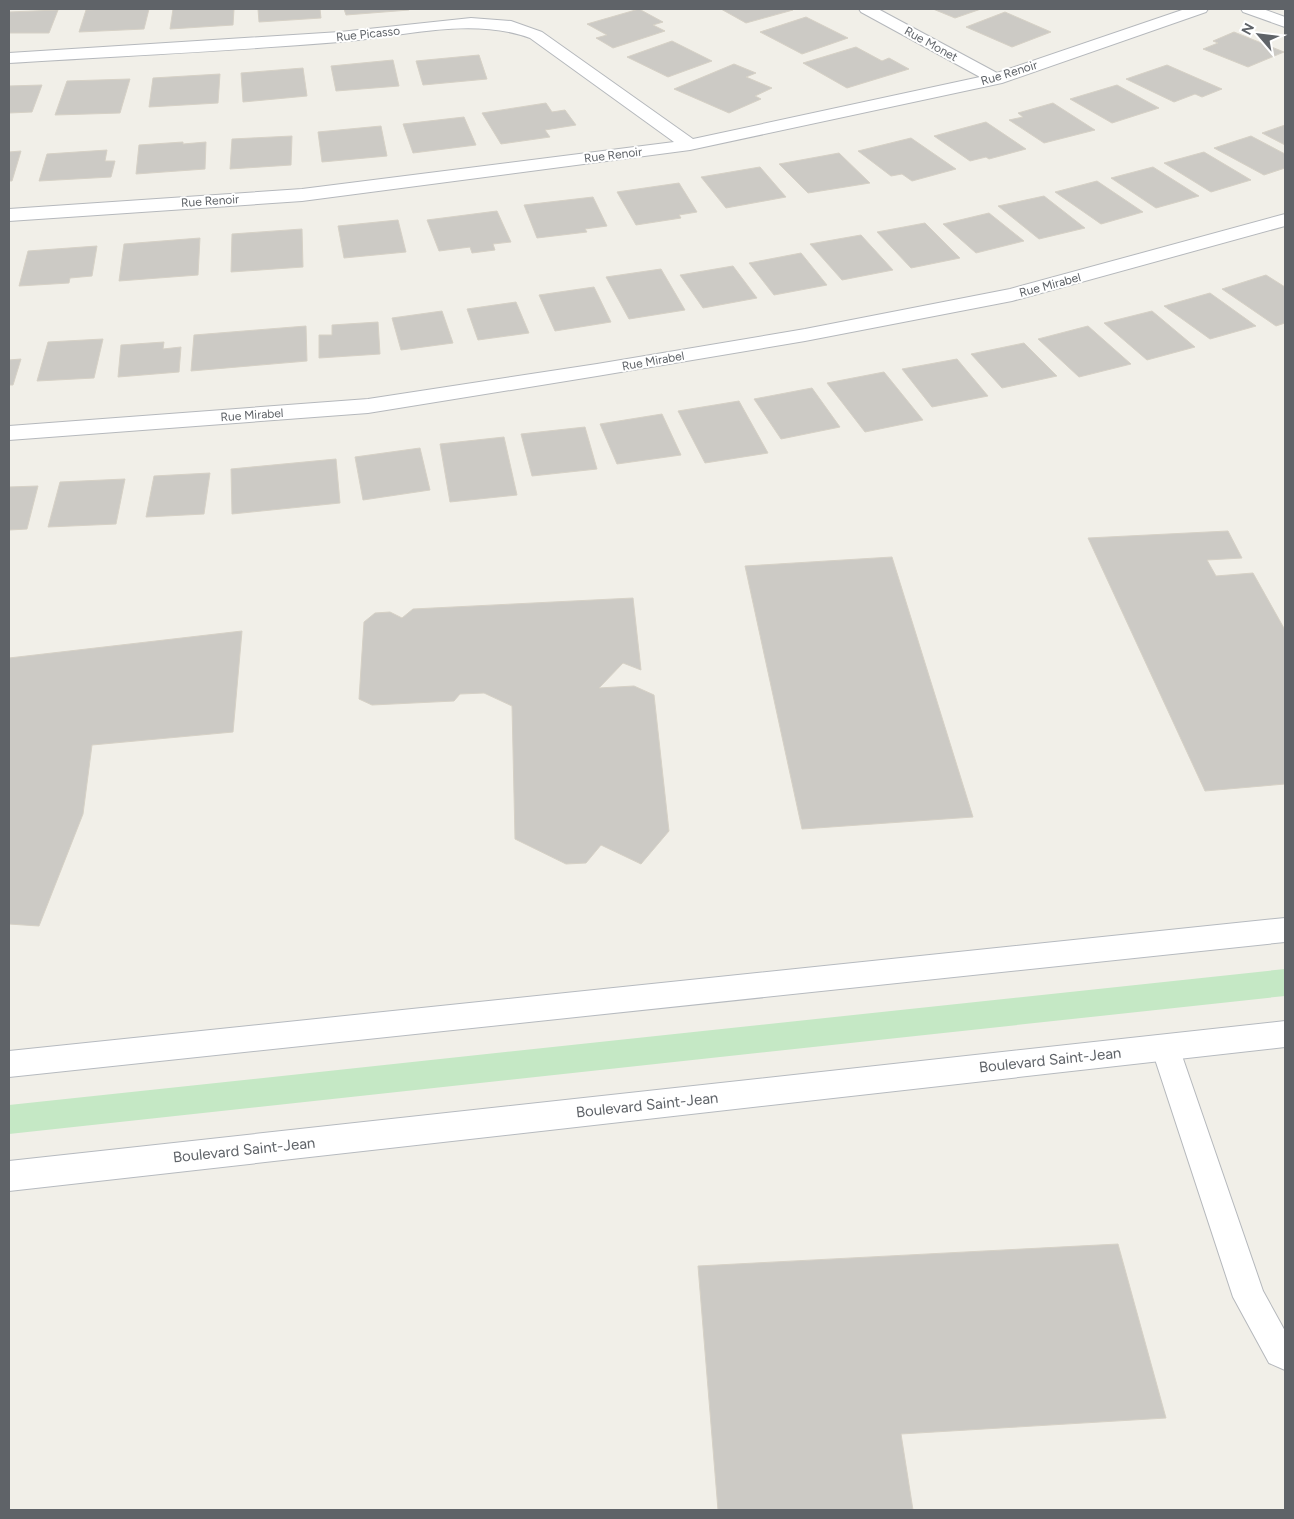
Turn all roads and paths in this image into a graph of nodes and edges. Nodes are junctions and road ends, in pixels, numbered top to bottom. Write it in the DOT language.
graph roads {
  1 [pos="867,9"];
  2 [pos="1200,9"];
  3 [pos="1248,9"];
  4 [pos="1285,22"];
  5 [pos="9,58"];
  6 [pos="996,79"];
  7 [pos="690,145"];
  8 [pos="9,215"];
  9 [pos="1285,220"];
  10 [pos="9,433"];
  11 [pos="1285,930"];
  12 [pos="1285,1034"];
  13 [pos="1165,1047"];
  14 [pos="9,1064"];
  15 [pos="9,1176"];
  16 [pos="1285,1355"];
  1 -- 6 [label="street, Rue Monet"];
  2 -- 6 [label="street, Rue Renoir"];
  3 -- 4 [label="street"];
  5 -- 7 [label="street, Rue Picasso"];
  6 -- 7 [label="street, Rue Renoir"];
  7 -- 8 [label="street, Rue Renoir"];
  9 -- 10 [label="street, Rue Mirabel"];
  11 -- 14 [label="street"];
  12 -- 13 [label="street, Boulevard Saint-Jean"];
  13 -- 15 [label="street, Boulevard Saint-Jean"];
  13 -- 16 [label="lane"];
}
